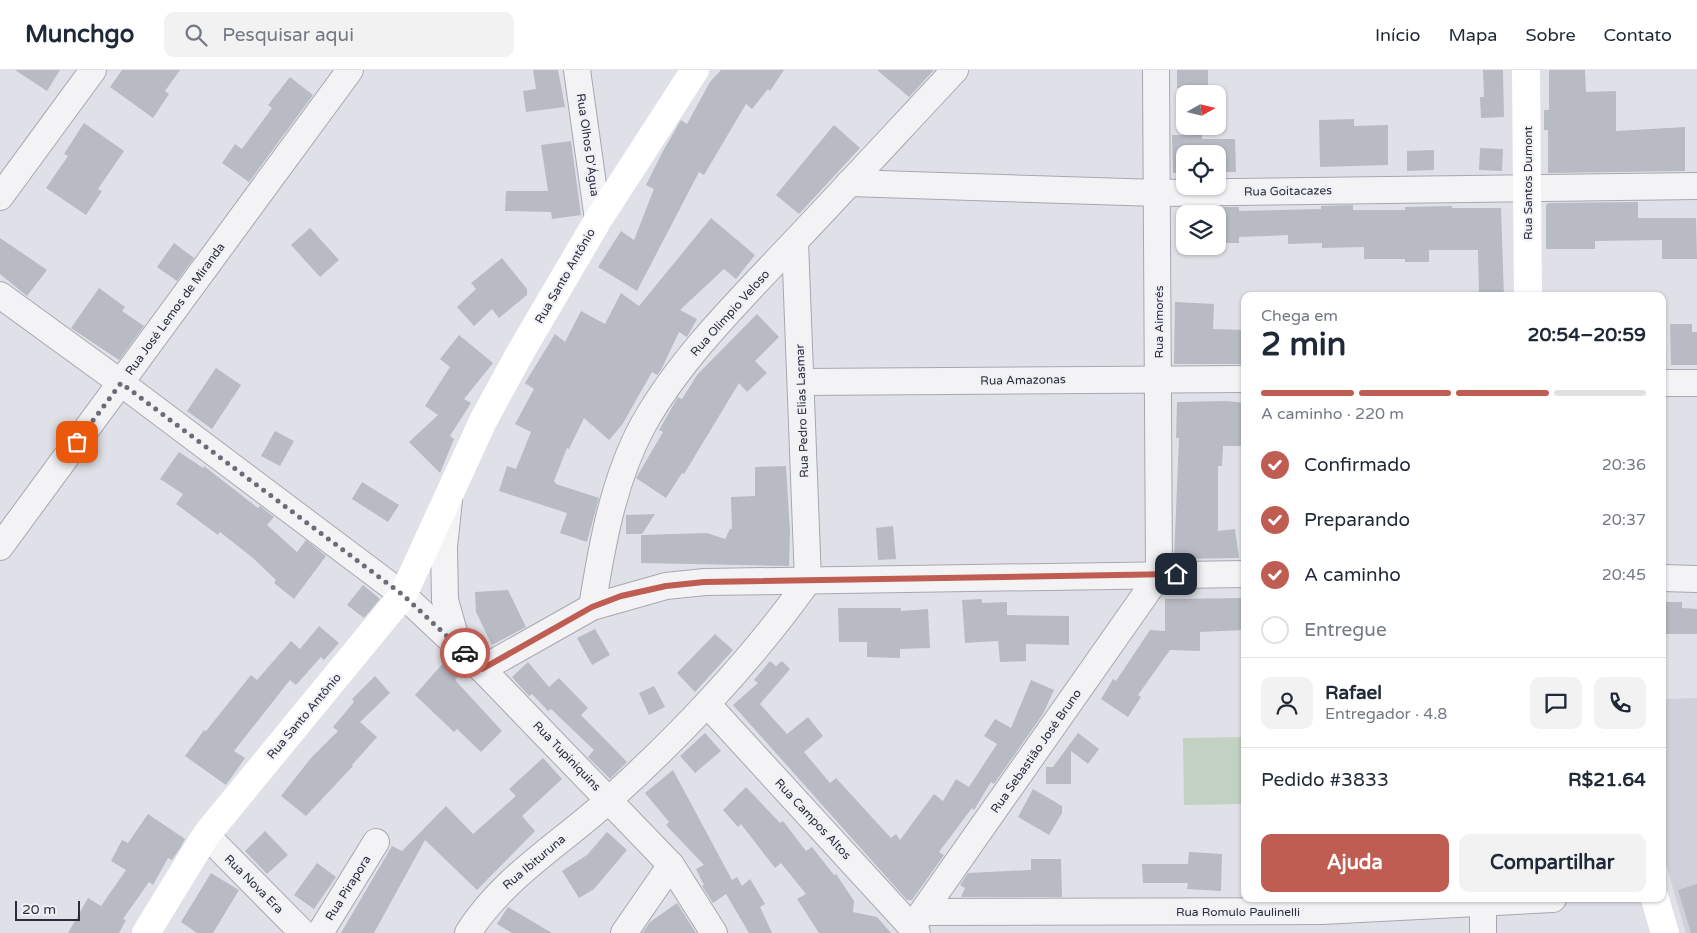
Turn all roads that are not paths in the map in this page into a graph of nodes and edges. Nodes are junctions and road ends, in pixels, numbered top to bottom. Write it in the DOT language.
graph roads {
  1 [pos="93,70"];
  2 [pos="350,70"];
  3 [pos="577,70"];
  4 [pos="695,70"];
  5 [pos="955,70"];
  6 [pos="1156,70"];
  7 [pos="1526,70"];
  8 [pos="849,183"];
  9 [pos="1697,186"];
  10 [pos="1527,188"];
  11 [pos="1158,193"];
  12 [pos="0,197"];
  13 [pos="598,220"];
  14 [pos="795,242"];
  15 [pos="1528,292"];
  16 [pos="0,295"];
  17 [pos="1159,379"];
  18 [pos="1241,379"];
  19 [pos="802,382"];
  20 [pos="121,383"];
  21 [pos="1666,383"];
  22 [pos="1697,383"];
  23 [pos="450,492"];
  24 [pos="0,546"];
  25 [pos="1241,574"];
  26 [pos="1159,575"];
  27 [pos="1666,578"];
  28 [pos="1697,578"];
  29 [pos="808,581"];
  30 [pos="403,595"];
  31 [pos="592,607"];
  32 [pos="458,647"];
  33 [pos="482,669"];
  34 [pos="708,705"];
  35 [pos="610,800"];
  36 [pos="206,835"];
  37 [pos="376,842"];
  38 [pos="671,866"];
  39 [pos="1471,902"];
  40 [pos="1483,902"];
  41 [pos="1656,902"];
  42 [pos="1322,914"];
  43 [pos="1154,923"];
  44 [pos="917,924"];
  45 [pos="146,933"];
  46 [pos="303,933"];
  47 [pos="320,933"];
  48 [pos="468,933"];
  49 [pos="624,933"];
  50 [pos="714,933"];
  51 [pos="1483,933"];
  52 [pos="1664,933"];
  1 -- 12 [label="street"];
  2 -- 20 [label="street, Rua José Lemos de Miranda"];
  3 -- 13 [label="street, Rua Olhos D'Água"];
  4 -- 13 [label="street, Rua Santo Antônio"];
  5 -- 8 [label="street, Rua Olímpio Veloso"];
  6 -- 11 [label="street, Rua Aimorés"];
  7 -- 10 [label="street, Rua Santos Dumont"];
  8 -- 11 [label="street, Rua Goitacazes"];
  8 -- 14 [label="street, Rua Olímpio Veloso"];
  9 -- 10 [label="street, Rua Goitacazes"];
  10 -- 11 [label="street, Rua Goitacazes"];
  10 -- 15 [label="street, Rua Santos Dumont"];
  11 -- 17 [label="street, Rua Aimorés"];
  13 -- 23 [label="street, Rua Santo Antônio"];
  14 -- 19 [label="street, Rua Pedro Elias Lasmar"];
  14 -- 31 [label="street, Rua Olímpio Veloso"];
  16 -- 20 [label="street, Rua Tupiniquins"];
  17 -- 18 [label="street, Rua Amazonas"];
  17 -- 19 [label="street, Rua Amazonas"];
  17 -- 26 [label="street, Rua Aimorés"];
  19 -- 29 [label="street, Rua Pedro Elias Lasmar"];
  20 -- 24 [label="street, Rua José Lemos de Miranda"];
  20 -- 30 [label="street, Rua Tupiniquins"];
  21 -- 22 [label="street"];
  23 -- 30 [label="street, Rua Santo Antônio"];
  23 -- 32 [label="street, Rua Santo Antônio"];
  25 -- 26 [label="street"];
  26 -- 29 [label="street"];
  26 -- 44 [label="street, Rua Sebastião José Bruno"];
  27 -- 28 [label="street"];
  29 -- 31 [label="street"];
  29 -- 34 [label="street"];
  30 -- 32 [label="street, Rua Tupiniquins"];
  30 -- 36 [label="street, Rua Santo Antônio"];
  31 -- 33 [label="street"];
  32 -- 33 [label="street, Rua Tupiniquins"];
  33 -- 35 [label="street, Rua Tupiniquins"];
  34 -- 35 [label="street"];
  34 -- 44 [label="street, Rua Campos Altos"];
  35 -- 38 [label="street, Rua Tupiniquins"];
  35 -- 48 [label="street, Rua Ibituruna"];
  36 -- 45 [label="street, Rua Santo Antônio"];
  36 -- 46 [label="street, Rua Nova Era"];
  37 -- 47 [label="street, Rua Pirapora"];
  38 -- 49 [label="street"];
  38 -- 50 [label="street, Rua Tupiniquins"];
  39 -- 42 [label="street, Rua Romulo Paulinelli"];
  40 -- 51 [label="street"];
  41 -- 52 [label="street"];
  42 -- 43 [label="street, Rua Romulo Paulinelli"];
  43 -- 44 [label="street, Rua Romulo Paulinelli"];
}
